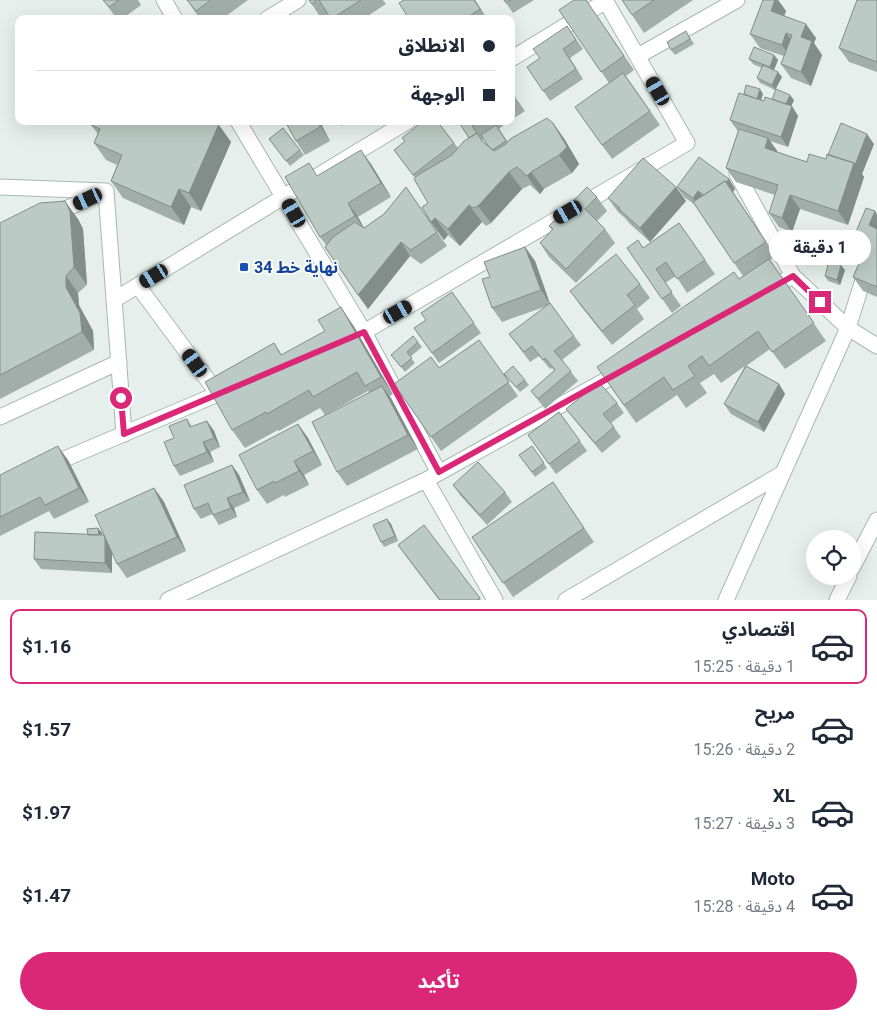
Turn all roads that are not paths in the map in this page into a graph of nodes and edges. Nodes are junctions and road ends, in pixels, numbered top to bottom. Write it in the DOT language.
graph roads {
  1 [pos="164,0"];
  2 [pos="298,0"];
  3 [pos="736,0"];
  4 [pos="606,1"];
  5 [pos="173,15"];
  6 [pos="274,15"];
  7 [pos="515,56"];
  8 [pos="638,56"];
  9 [pos="240,125"];
  10 [pos="401,125"];
  11 [pos="737,174"];
  12 [pos="0,187"];
  13 [pos="106,190"];
  14 [pos="284,196"];
  15 [pos="35,223"];
  16 [pos="877,235"];
  17 [pos="793,276"];
  18 [pos="138,286"];
  19 [pos="114,300"];
  20 [pos="750,300"];
  21 [pos="848,328"];
  22 [pos="364,332"];
  23 [pos="877,346"];
  24 [pos="327,348"];
  25 [pos="119,362"];
  26 [pos="638,362"];
  27 [pos="245,383"];
  28 [pos="218,394"];
  29 [pos="0,417"];
  30 [pos="124,434"];
  31 [pos="35,472"];
  32 [pos="783,473"];
  33 [pos="433,476"];
  34 [pos="877,520"];
  35 [pos="861,551"];
  36 [pos="844,585"];
  37 [pos="189,596"];
  38 [pos="168,600"];
  39 [pos="495,600"];
  40 [pos="566,600"];
  41 [pos="726,600"];
  42 [pos="837,600"];
  1 -- 5 [label="street"];
  2 -- 6 [label="street"];
  3 -- 8 [label="street"];
  4 -- 7 [label="street"];
  4 -- 8 [label="street"];
  8 -- 22 [label="street"];
  9 -- 14 [label="street"];
  10 -- 14 [label="street"];
  11 -- 17 [label="street"];
  12 -- 13 [label="street"];
  13 -- 15 [label="street"];
  13 -- 19 [label="street"];
  14 -- 18 [label="street"];
  14 -- 22 [label="street"];
  16 -- 21 [label="street"];
  17 -- 20 [label="street"];
  17 -- 21 [label="street"];
  18 -- 19 [label="street"];
  18 -- 28 [label="street"];
  19 -- 25 [label="street"];
  21 -- 23 [label="street"];
  21 -- 32 [label="street"];
  22 -- 24 [label="street"];
  22 -- 33 [label="street"];
  25 -- 29 [label="street"];
  25 -- 30 [label="street"];
  26 -- 33 [label="street"];
  27 -- 28 [label="street"];
  28 -- 30 [label="street"];
  30 -- 31 [label="street"];
  32 -- 40 [label="street"];
  32 -- 41 [label="street"];
  33 -- 37 [label="street"];
  33 -- 39 [label="street"];
  34 -- 35 [label="street"];
  36 -- 42 [label="street"];
  37 -- 38 [label="street"];
}
